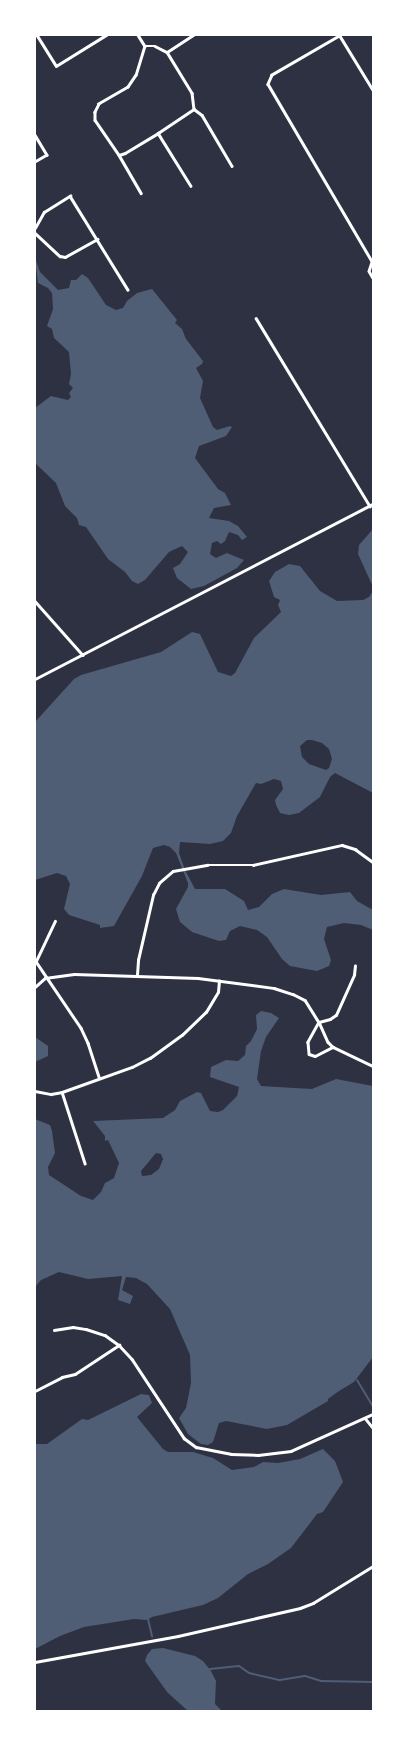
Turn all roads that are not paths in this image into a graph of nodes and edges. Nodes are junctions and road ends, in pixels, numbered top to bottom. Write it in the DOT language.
graph roads {
  1 [pos="37,35"];
  2 [pos="106,35"];
  3 [pos="138,35"];
  4 [pos="193,35"];
  5 [pos="340,36"];
  6 [pos="145,46"];
  7 [pos="167,52"];
  8 [pos="373,90"];
  9 [pos="194,109"];
  10 [pos="158,133"];
  11 [pos="35,135"];
  12 [pos="119,154"];
  13 [pos="35,162"];
  14 [pos="232,166"];
  15 [pos="192,186"];
  16 [pos="141,193"];
  17 [pos="35,228"];
  18 [pos="35,233"];
  19 [pos="96,240"];
  20 [pos="372,262"];
  21 [pos="373,278"];
  22 [pos="128,290"];
  23 [pos="256,318"];
  24 [pos="372,505"];
  25 [pos="35,601"];
  26 [pos="83,656"];
  27 [pos="35,679"];
  28 [pos="373,862"];
  29 [pos="55,920"];
  30 [pos="36,960"];
  31 [pos="355,966"];
  32 [pos="137,975"];
  33 [pos="46,978"];
  34 [pos="219,981"];
  35 [pos="35,987"];
  36 [pos="319,1022"];
  37 [pos="333,1047"];
  38 [pos="373,1066"];
  39 [pos="98,1077"];
  40 [pos="35,1091"];
  41 [pos="62,1092"];
  42 [pos="85,1163"];
  43 [pos="54,1330"];
  44 [pos="119,1345"];
  45 [pos="35,1391"];
  46 [pos="373,1414"];
  47 [pos="365,1418"];
  48 [pos="373,1428"];
  49 [pos="373,1566"];
  50 [pos="35,1662"];
  1 -- 2 [label="street"];
  3 -- 6 [label="street"];
  4 -- 7 [label="street"];
  5 -- 8 [label="street"];
  5 -- 20 [label="street"];
  6 -- 7 [label="street"];
  6 -- 12 [label="street"];
  7 -- 9 [label="street"];
  9 -- 10 [label="street"];
  9 -- 14 [label="street"];
  10 -- 12 [label="street"];
  10 -- 15 [label="street"];
  11 -- 13 [label="street"];
  12 -- 16 [label="street"];
  17 -- 19 [label="street"];
  18 -- 19 [label="street"];
  19 -- 22 [label="street"];
  20 -- 21 [label="street"];
  23 -- 24 [label="street"];
  24 -- 26 [label="street"];
  25 -- 26 [label="street"];
  26 -- 27 [label="street"];
  28 -- 32 [label="street"];
  29 -- 30 [label="street"];
  30 -- 33 [label="street"];
  31 -- 36 [label="street"];
  32 -- 33 [label="street"];
  32 -- 34 [label="street"];
  33 -- 35 [label="street"];
  33 -- 39 [label="street"];
  34 -- 36 [label="street"];
  34 -- 39 [label="street"];
  36 -- 37 [label="street"];
  36 -- 37 [label="street"];
  37 -- 38 [label="street"];
  39 -- 41 [label="street"];
  40 -- 41 [label="street"];
  41 -- 42 [label="street"];
  43 -- 44 [label="street"];
  44 -- 45 [label="street"];
  44 -- 47 [label="street"];
  46 -- 47 [label="street"];
  47 -- 48 [label="street"];
  49 -- 50 [label="street"];
}
